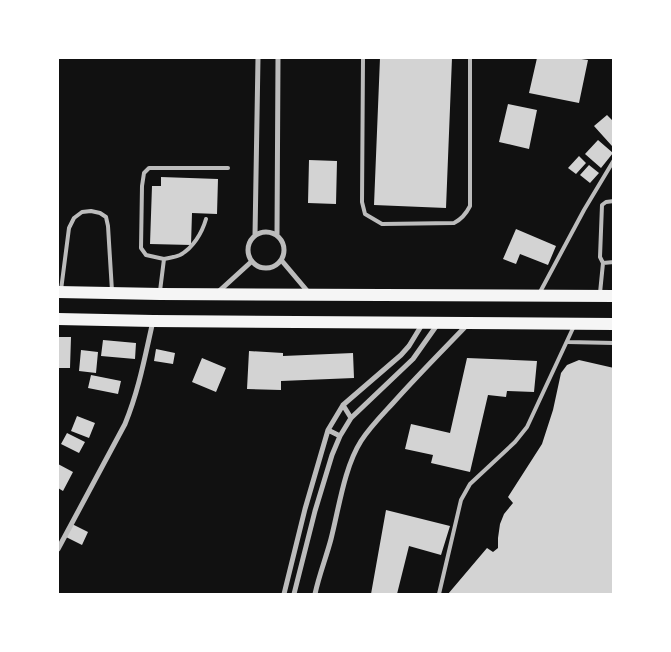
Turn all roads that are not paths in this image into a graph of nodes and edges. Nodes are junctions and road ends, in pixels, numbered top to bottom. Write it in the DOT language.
graph roads {
  1 [pos="258,58"];
  2 [pos="278,58"];
  3 [pos="362,58"];
  4 [pos="470,58"];
  5 [pos="614,160"];
  6 [pos="228,168"];
  7 [pos="614,201"];
  8 [pos="206,219"];
  9 [pos="277,235"];
  10 [pos="255,236"];
  11 [pos="164,259"];
  12 [pos="282,261"];
  13 [pos="251,262"];
  14 [pos="603,262"];
  15 [pos="614,262"];
  16 [pos="59,292"];
  17 [pos="112,293"];
  18 [pos="160,294"];
  19 [pos="214,295"];
  20 [pos="310,295"];
  21 [pos="538,296"];
  22 [pos="599,296"];
  23 [pos="614,296"];
  24 [pos="58,318"];
  25 [pos="153,320"];
  26 [pos="423,323"];
  27 [pos="439,323"];
  28 [pos="469,323"];
  29 [pos="576,323"];
  30 [pos="614,324"];
  31 [pos="568,342"];
  32 [pos="614,343"];
  33 [pos="343,405"];
  34 [pos="351,418"];
  35 [pos="328,430"];
  36 [pos="340,436"];
  37 [pos="58,549"];
  38 [pos="284,594"];
  39 [pos="294,594"];
  40 [pos="315,594"];
  41 [pos="439,594"];
  1 -- 10 [label="street"];
  2 -- 9 [label="street"];
  3 -- 4 [label="lane"];
  5 -- 21 [label="lane"];
  6 -- 11 [label="lane"];
  7 -- 14 [label="lane"];
  8 -- 11 [label="lane"];
  9 -- 10 [label="street"];
  9 -- 12 [label="street"];
  10 -- 13 [label="street"];
  11 -- 18 [label="lane"];
  12 -- 13 [label="street"];
  12 -- 20 [label="street"];
  13 -- 19 [label="street"];
  14 -- 15 [label="lane"];
  14 -- 22 [label="lane"];
  16 -- 17 [label="highway"];
  16 -- 17 [label="lane"];
  17 -- 18 [label="highway"];
  18 -- 19 [label="highway"];
  19 -- 20 [label="highway"];
  20 -- 21 [label="highway"];
  21 -- 22 [label="highway"];
  22 -- 23 [label="highway"];
  24 -- 25 [label="highway"];
  25 -- 26 [label="highway"];
  25 -- 37 [label="street"];
  26 -- 27 [label="highway"];
  26 -- 33 [label="street"];
  27 -- 28 [label="highway"];
  27 -- 34 [label="street"];
  28 -- 29 [label="highway"];
  28 -- 40 [label="street"];
  29 -- 30 [label="highway"];
  29 -- 31 [label="lane"];
  31 -- 32 [label="lane"];
  31 -- 41 [label="lane"];
  33 -- 34 [label="street"];
  33 -- 35 [label="street"];
  34 -- 36 [label="street"];
  35 -- 36 [label="street"];
  35 -- 38 [label="street"];
  36 -- 39 [label="street"];
}
